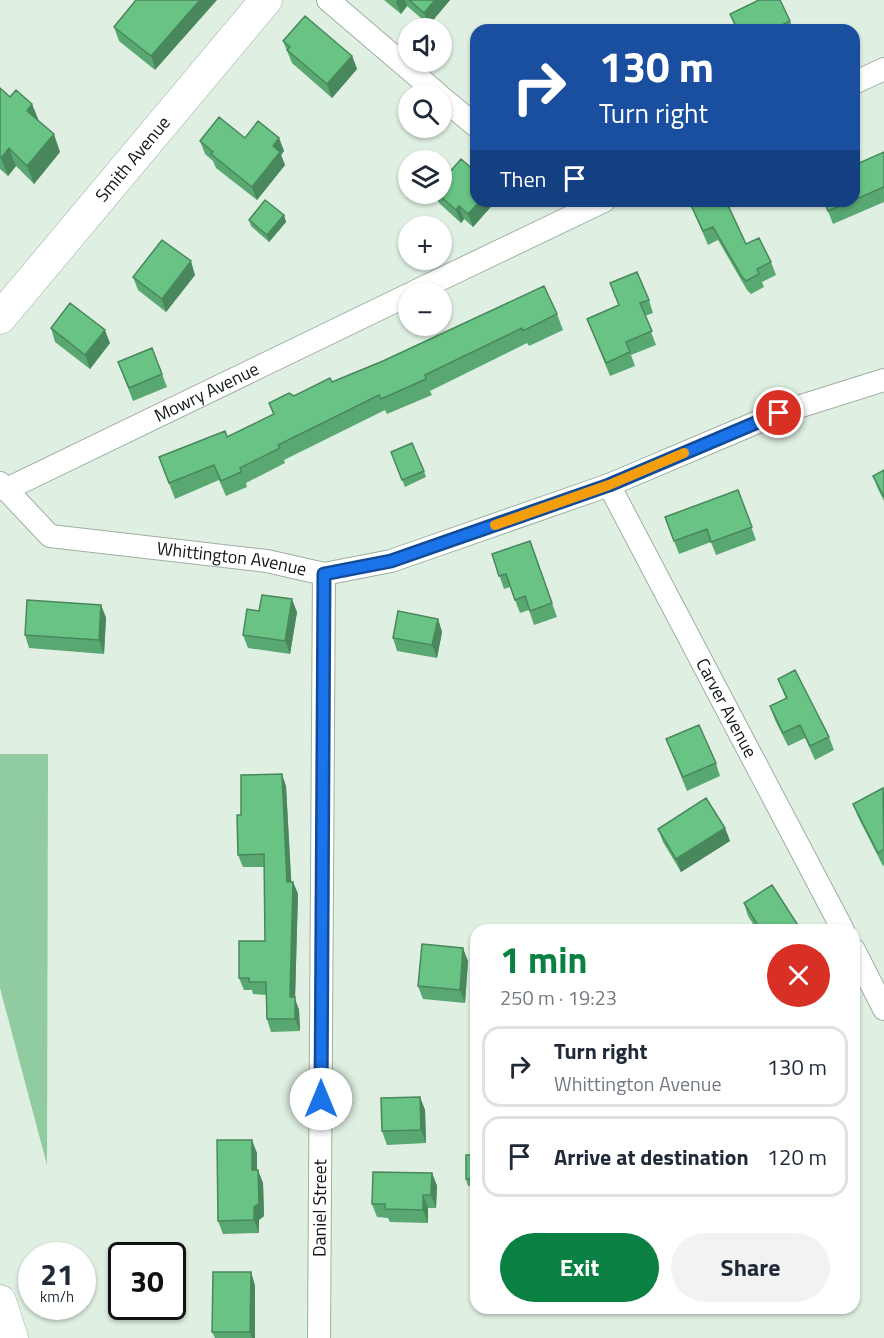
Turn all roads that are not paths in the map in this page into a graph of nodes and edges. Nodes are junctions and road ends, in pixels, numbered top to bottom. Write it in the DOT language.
graph roads {
  1 [pos="266,0"];
  2 [pos="328,0"];
  3 [pos="884,69"];
  4 [pos="860,80"];
  5 [pos="426,84"];
  6 [pos="452,106"];
  7 [pos="470,121"];
  8 [pos="565,209"];
  9 [pos="432,282"];
  10 [pos="398,300"];
  11 [pos="0,318"];
  12 [pos="884,380"];
  13 [pos="609,485"];
  14 [pos="2,486"];
  15 [pos="324,574"];
  16 [pos="840,924"];
  17 [pos="860,962"];
  18 [pos="884,1009"];
  19 [pos="0,1301"];
  20 [pos="12,1338"];
  21 [pos="319,1338"];
  1 -- 11 [label="street, Smith Avenue"];
  2 -- 5 [label="street"];
  3 -- 4 [label="street"];
  6 -- 7 [label="street"];
  8 -- 9 [label="street"];
  10 -- 14 [label="street, Mowry Avenue"];
  12 -- 13 [label="street, Whittington Avenue"];
  13 -- 15 [label="street, Whittington Avenue"];
  13 -- 16 [label="street, Carver Avenue"];
  14 -- 15 [label="street, Whittington Avenue"];
  15 -- 21 [label="street, Daniel Street"];
  17 -- 18 [label="street"];
  19 -- 20 [label="street"];
}
